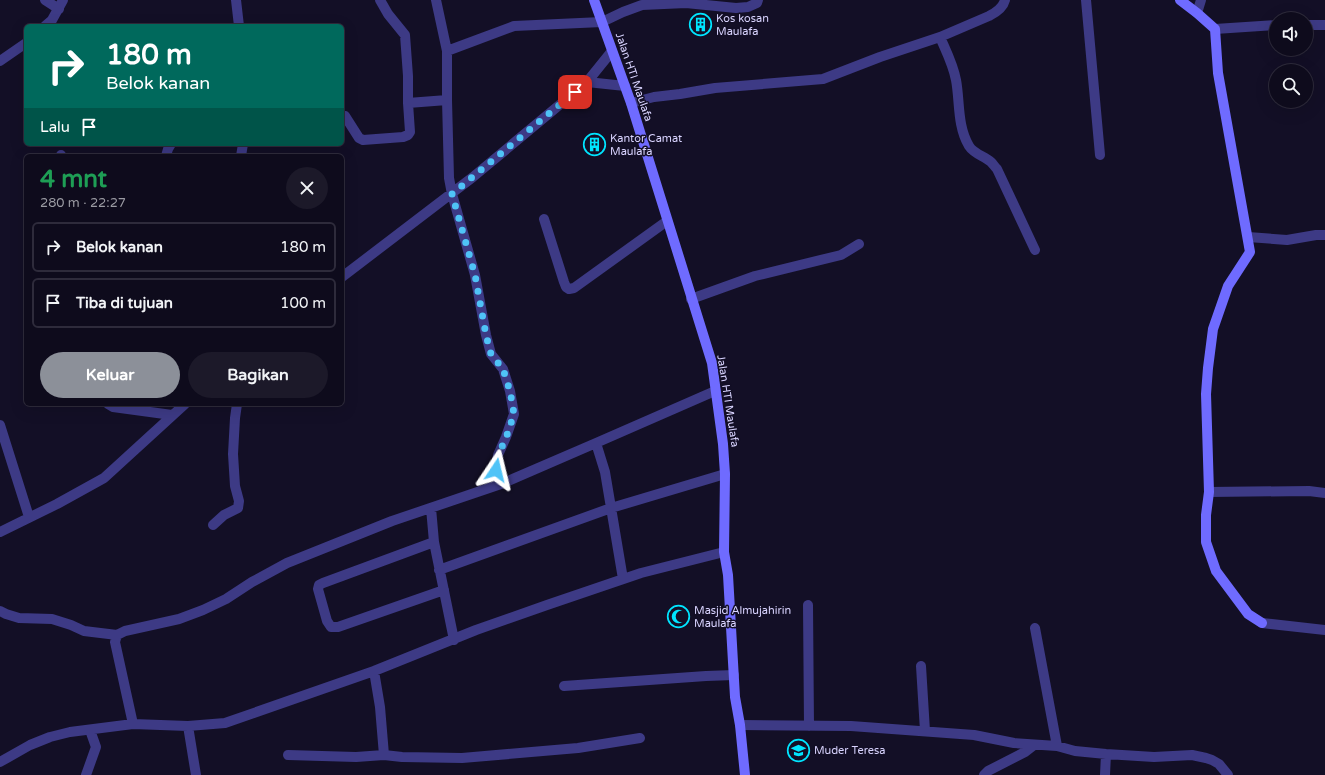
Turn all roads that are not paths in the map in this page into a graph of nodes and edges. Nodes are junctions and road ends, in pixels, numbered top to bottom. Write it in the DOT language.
graph roads {
  1 [pos="45,0"];
  2 [pos="236,0"];
  3 [pos="380,0"];
  4 [pos="436,0"];
  5 [pos="594,0"];
  6 [pos="758,0"];
  7 [pos="1005,0"];
  8 [pos="1086,0"];
  9 [pos="1180,0"];
  10 [pos="1201,0"];
  11 [pos="61,4"];
  12 [pos="1197,13"];
  13 [pos="602,22"];
  14 [pos="47,24"];
  15 [pos="239,24"];
  16 [pos="1269,25"];
  17 [pos="1313,25"];
  18 [pos="1325,25"];
  19 [pos="1214,29"];
  20 [pos="940,37"];
  21 [pos="24,43"];
  22 [pos="447,51"];
  23 [pos="612,51"];
  24 [pos="0,61"];
  25 [pos="587,82"];
  26 [pos="625,86"];
  27 [pos="447,100"];
  28 [pos="408,103"];
  29 [pos="631,103"];
  30 [pos="345,116"];
  31 [pos="1100,155"];
  32 [pos="452,194"];
  33 [pos="544,219"];
  34 [pos="667,221"];
  35 [pos="1325,235"];
  36 [pos="1248,237"];
  37 [pos="859,244"];
  38 [pos="1035,250"];
  39 [pos="344,275"];
  40 [pos="691,299"];
  41 [pos="715,391"];
  42 [pos="111,406"];
  43 [pos="183,406"];
  44 [pos="237,406"];
  45 [pos="172,415"];
  46 [pos="0,425"];
  47 [pos="596,444"];
  48 [pos="725,474"];
  49 [pos="500,484"];
  50 [pos="1209,492"];
  51 [pos="1325,493"];
  52 [pos="431,508"];
  53 [pos="611,508"];
  54 [pos="29,517"];
  55 [pos="212,525"];
  56 [pos="0,532"];
  57 [pos="434,542"];
  58 [pos="724,552"];
  59 [pos="439,570"];
  60 [pos="623,579"];
  61 [pos="444,590"];
  62 [pos="808,605"];
  63 [pos="0,611"];
  64 [pos="1035,628"];
  65 [pos="1325,630"];
  66 [pos="117,635"];
  67 [pos="454,640"];
  68 [pos="921,666"];
  69 [pos="374,671"];
  70 [pos="734,676"];
  71 [pos="564,686"];
  72 [pos="133,724"];
  73 [pos="740,724"];
  74 [pos="188,726"];
  75 [pos="809,726"];
  76 [pos="90,730"];
  77 [pos="925,732"];
  78 [pos="640,738"];
  79 [pos="1034,745"];
  80 [pos="1057,746"];
  81 [pos="1106,754"];
  82 [pos="288,755"];
  83 [pos="384,755"];
  84 [pos="1,762"];
  85 [pos="86,775"];
  86 [pos="196,775"];
  87 [pos="745,775"];
  88 [pos="984,775"];
  89 [pos="1105,775"];
  90 [pos="1228,775"];
  1 -- 11 [label="street"];
  2 -- 15 [label="street"];
  3 -- 28 [label="street"];
  4 -- 22 [label="street"];
  5 -- 13 [label="street, Jalan HTI Maulafa"];
  6 -- 13 [label="street"];
  7 -- 20 [label="street"];
  8 -- 31 [label="street"];
  9 -- 12 [label="street"];
  10 -- 12 [label="street"];
  11 -- 14 [label="street"];
  12 -- 19 [label="street"];
  13 -- 22 [label="street"];
  13 -- 23 [label="street, Jalan HTI Maulafa"];
  16 -- 19 [label="street"];
  17 -- 18 [label="street"];
  19 -- 36 [label="street"];
  20 -- 29 [label="street"];
  20 -- 38 [label="street"];
  21 -- 24 [label="street"];
  22 -- 27 [label="street"];
  23 -- 25 [label="street"];
  23 -- 26 [label="street, Jalan HTI Maulafa"];
  25 -- 26 [label="street"];
  25 -- 32 [label="street"];
  26 -- 29 [label="street, Jalan HTI Maulafa"];
  27 -- 28 [label="street"];
  27 -- 32 [label="street"];
  28 -- 30 [label="street"];
  29 -- 34 [label="street, Jalan HTI Maulafa"];
  32 -- 39 [label="street"];
  32 -- 49 [label="street"];
  33 -- 34 [label="street"];
  34 -- 40 [label="street, Jalan HTI Maulafa"];
  35 -- 36 [label="street"];
  36 -- 50 [label="street"];
  37 -- 40 [label="street"];
  40 -- 41 [label="street, Jalan HTI Maulafa"];
  41 -- 47 [label="street"];
  41 -- 48 [label="street, Jalan HTI Maulafa"];
  42 -- 45 [label="street"];
  43 -- 45 [label="street"];
  44 -- 55 [label="street"];
  45 -- 54 [label="street"];
  46 -- 54 [label="street"];
  47 -- 49 [label="street"];
  47 -- 53 [label="street"];
  48 -- 53 [label="street"];
  48 -- 58 [label="street, Jalan HTI Maulafa"];
  49 -- 52 [label="street"];
  50 -- 51 [label="street"];
  50 -- 65 [label="street"];
  52 -- 57 [label="street"];
  52 -- 66 [label="street"];
  53 -- 59 [label="street"];
  53 -- 60 [label="street"];
  54 -- 56 [label="street"];
  57 -- 59 [label="street"];
  57 -- 61 [label="street"];
  58 -- 60 [label="street"];
  58 -- 70 [label="street, Jalan HTI Maulafa"];
  59 -- 61 [label="street"];
  60 -- 67 [label="street"];
  61 -- 67 [label="street"];
  62 -- 75 [label="street"];
  63 -- 66 [label="street"];
  64 -- 80 [label="street"];
  66 -- 72 [label="street"];
  67 -- 69 [label="street"];
  68 -- 77 [label="street"];
  69 -- 74 [label="street"];
  69 -- 83 [label="street"];
  70 -- 71 [label="street"];
  70 -- 73 [label="street, Jalan HTI Maulafa"];
  72 -- 74 [label="street"];
  72 -- 76 [label="street"];
  73 -- 75 [label="street"];
  73 -- 87 [label="street, Jalan HTI Maulafa"];
  74 -- 86 [label="street"];
  75 -- 77 [label="street"];
  76 -- 84 [label="street"];
  76 -- 85 [label="street"];
  77 -- 79 [label="street"];
  78 -- 83 [label="street"];
  79 -- 80 [label="street"];
  79 -- 88 [label="street"];
  80 -- 81 [label="street"];
  81 -- 89 [label="street"];
  81 -- 90 [label="street"];
  82 -- 83 [label="street"];
}
